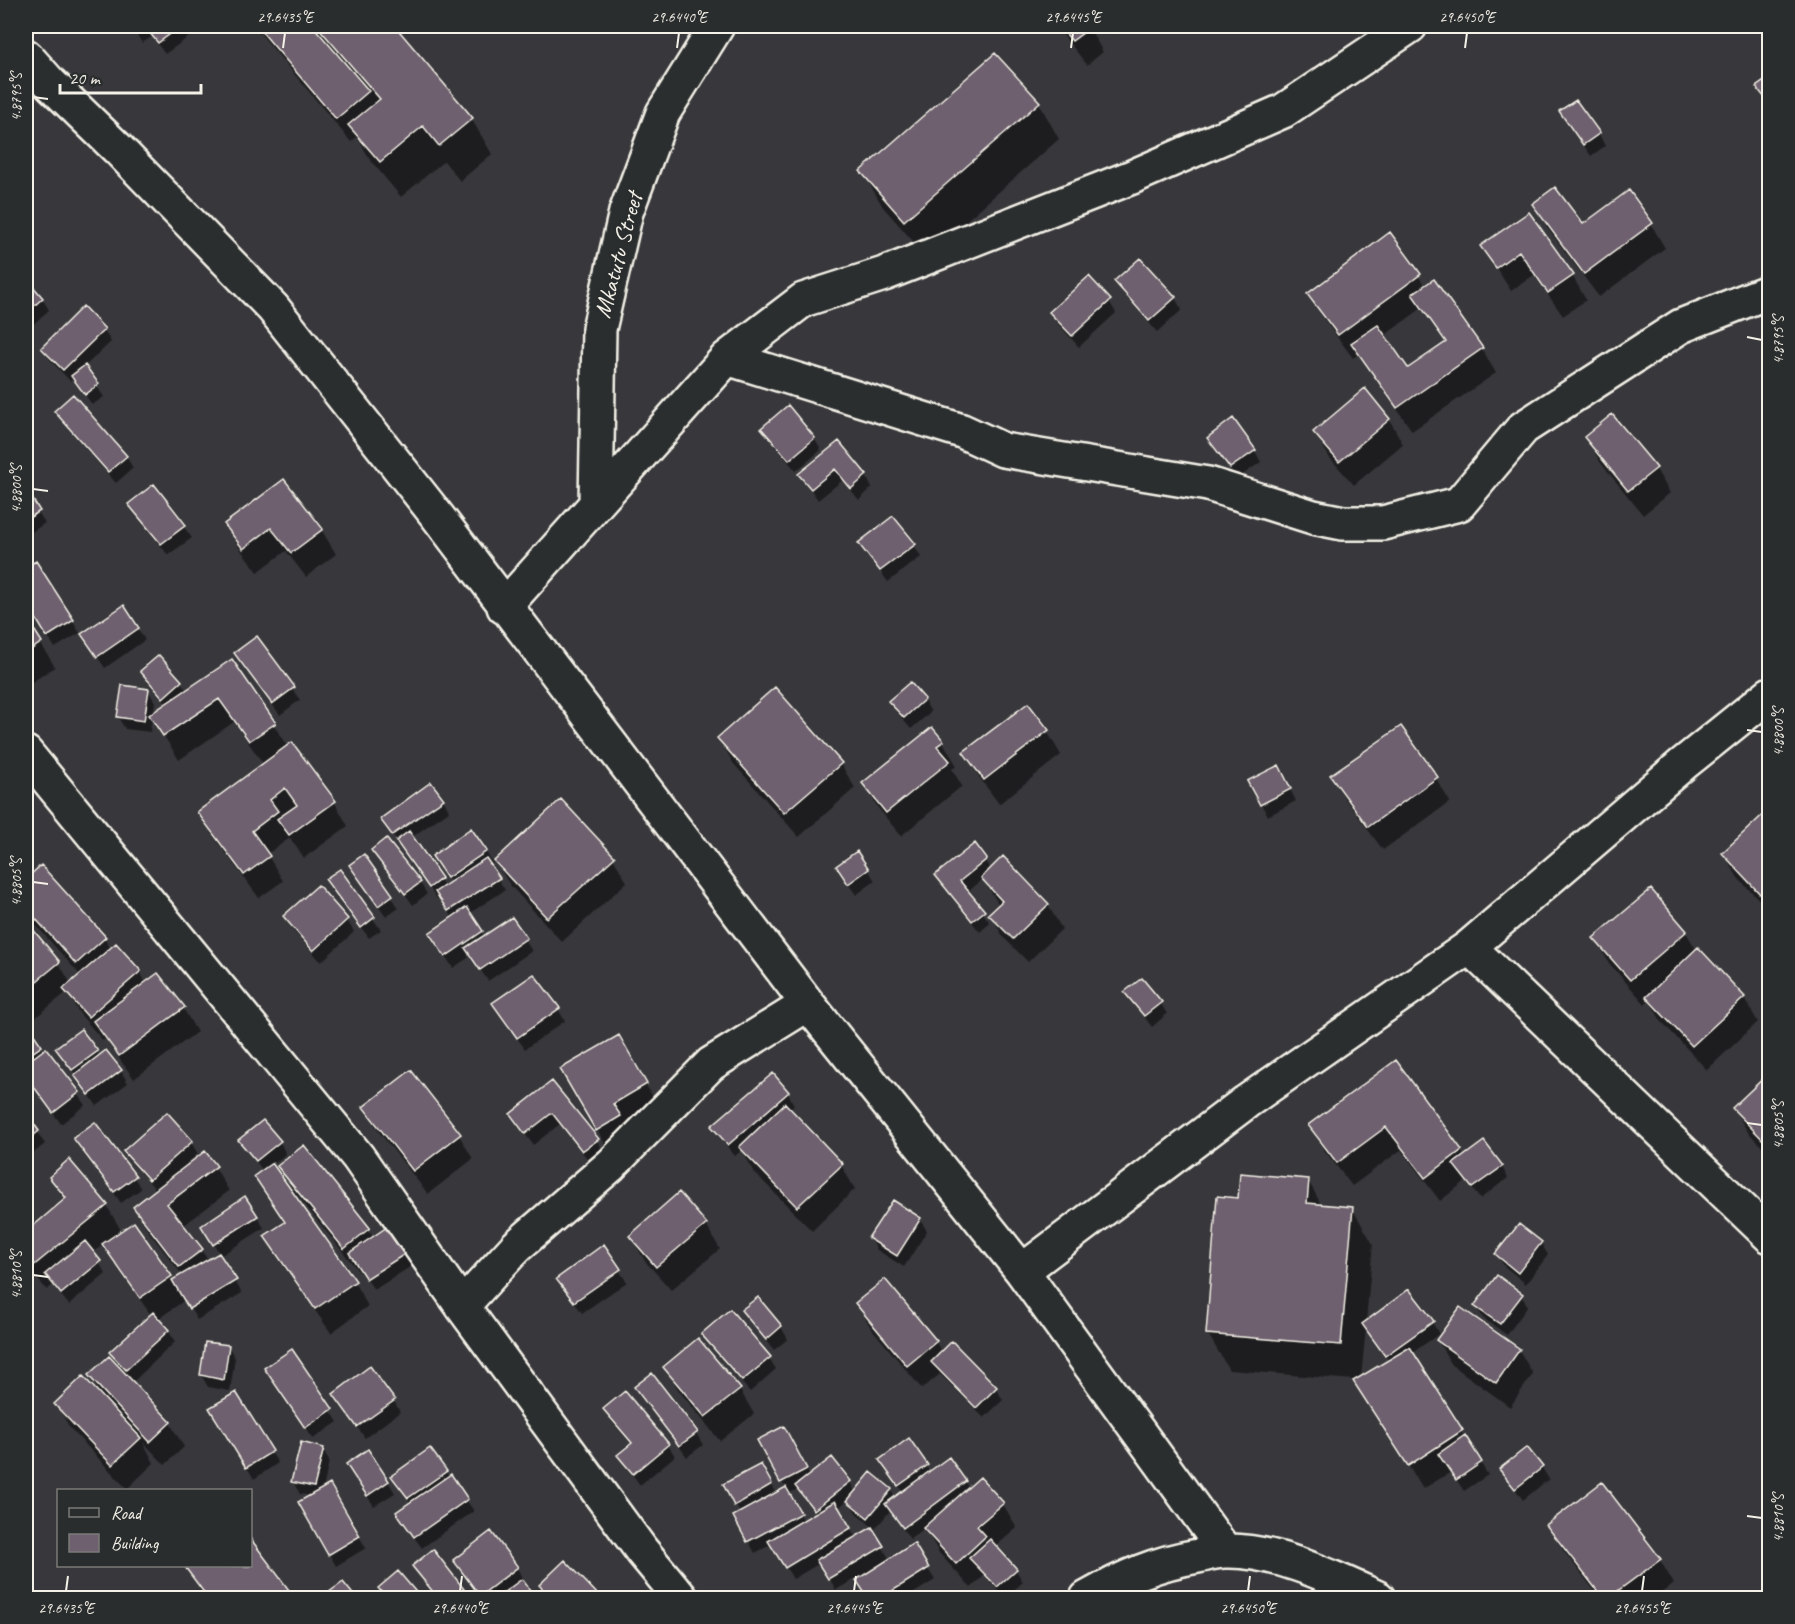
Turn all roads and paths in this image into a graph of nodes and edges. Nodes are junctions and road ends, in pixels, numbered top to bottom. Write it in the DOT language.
graph roads {
  1 [pos="717,26"];
  2 [pos="1410,26"];
  3 [pos="26,56"];
  4 [pos="1770,291"];
  5 [pos="727,358"];
  6 [pos="596,504"];
  7 [pos="504,607"];
  8 [pos="1770,694"];
  9 [pos="26,753"];
  10 [pos="1469,947"];
  11 [pos="808,1004"];
  12 [pos="1770,1236"];
  13 [pos="1022,1271"];
  14 [pos="462,1306"];
  15 [pos="1225,1551"];
  16 [pos="681,1599"];
  17 [pos="1087,1599"];
  18 [pos="1378,1599"];
  1 -- 6 [label="street, Mkatutu Street"];
  2 -- 5 [label="street"];
  3 -- 7 [label="street"];
  4 -- 5 [label="street"];
  5 -- 6 [label="street"];
  6 -- 7 [label="street"];
  7 -- 11 [label="street"];
  8 -- 10 [label="street"];
  9 -- 14 [label="street"];
  10 -- 12 [label="street"];
  10 -- 13 [label="street"];
  11 -- 13 [label="street"];
  11 -- 14 [label="street"];
  13 -- 15 [label="street"];
  14 -- 16 [label="street"];
  15 -- 17 [label="street"];
  15 -- 18 [label="street"];
}
